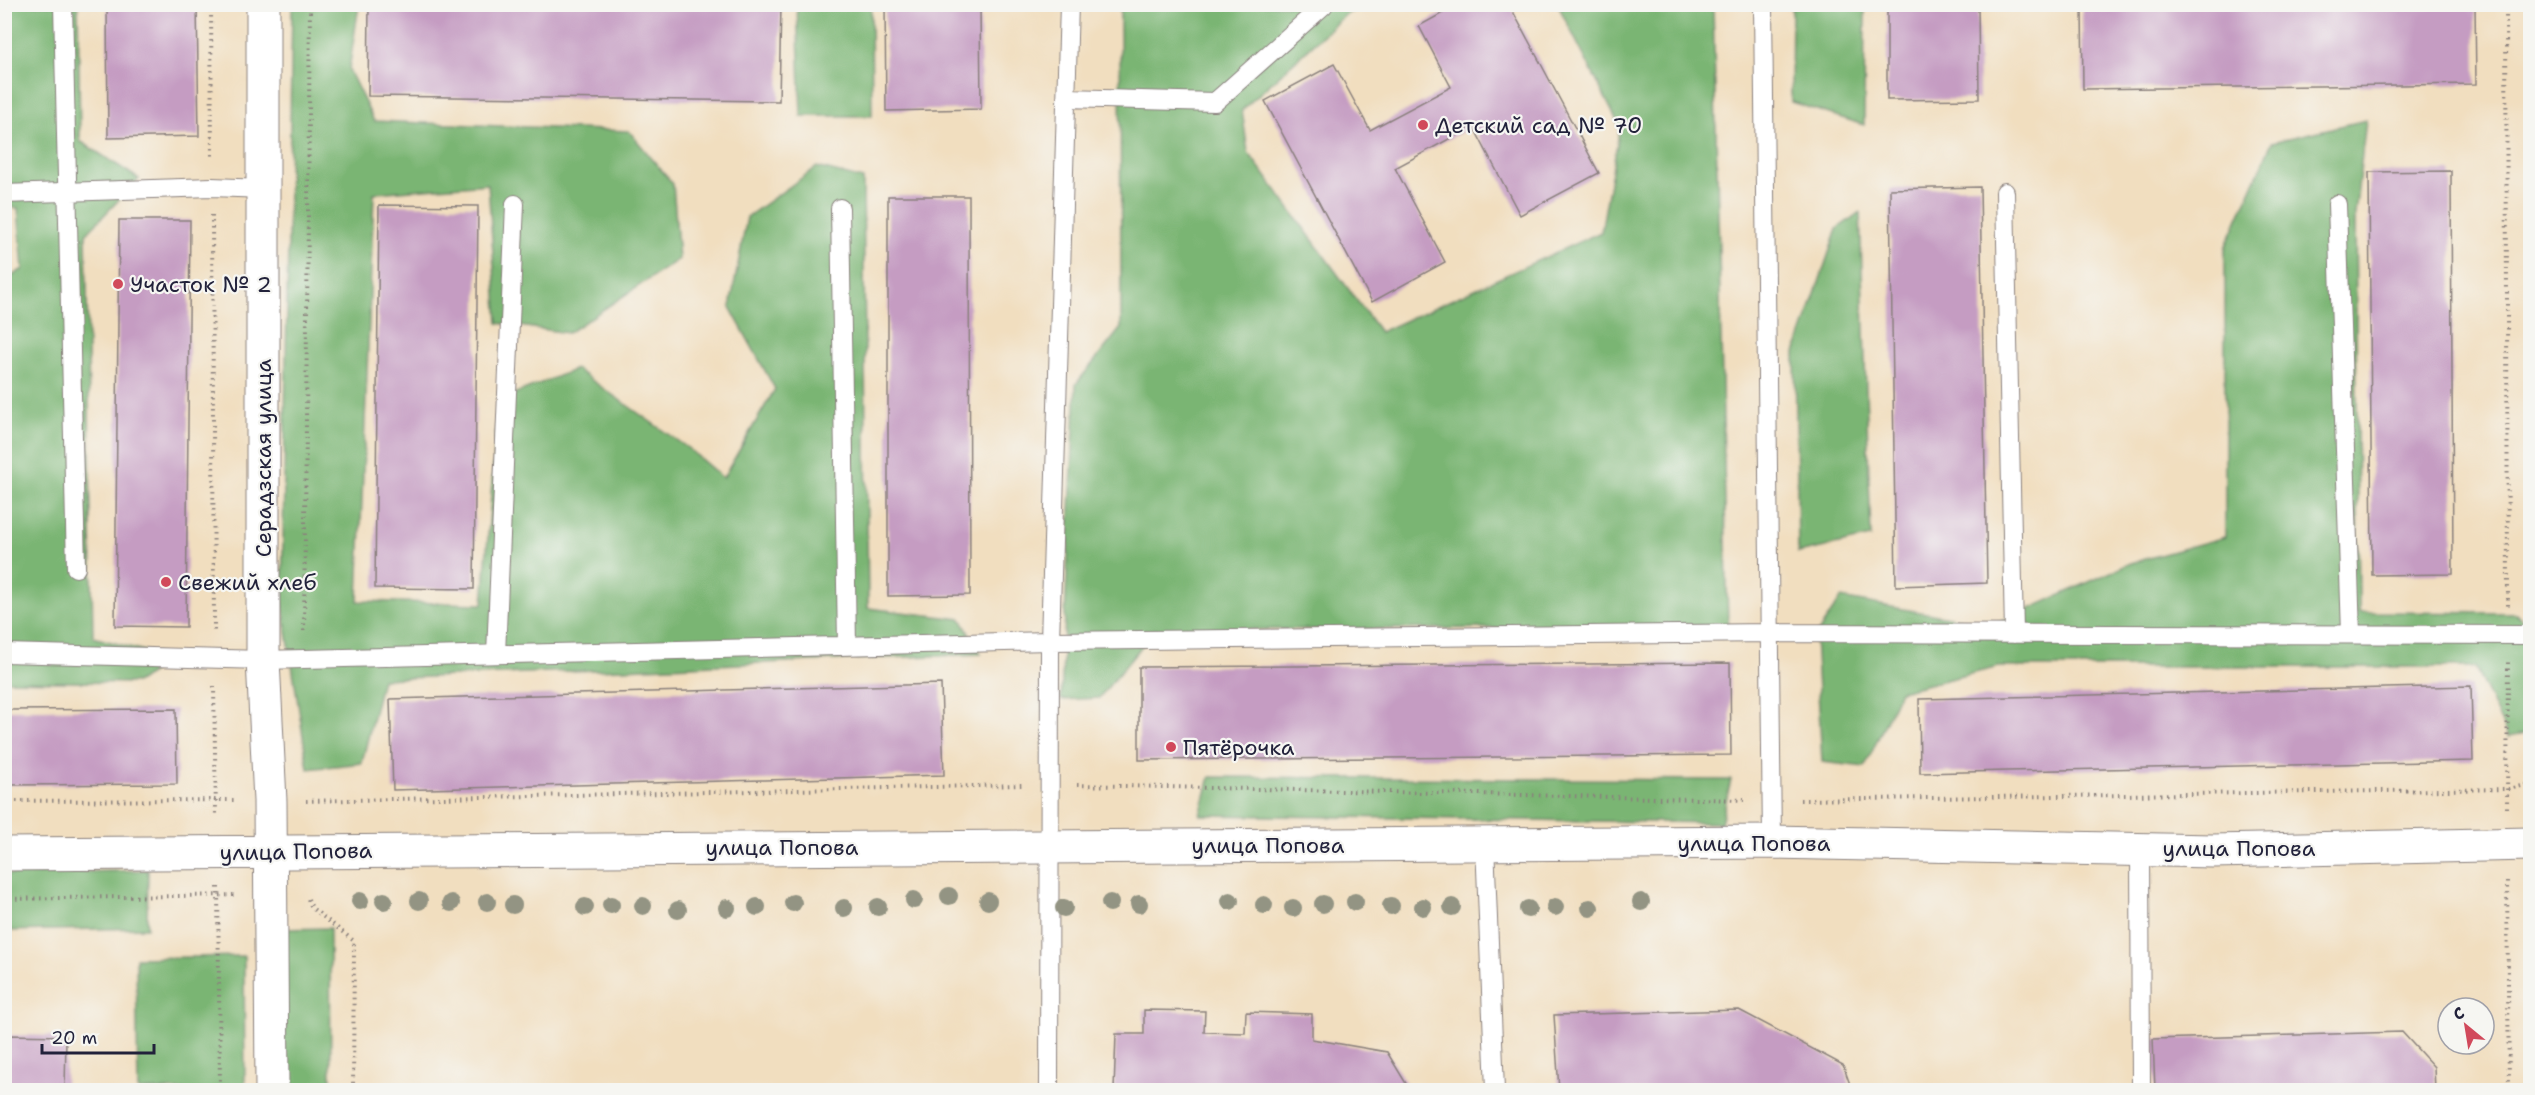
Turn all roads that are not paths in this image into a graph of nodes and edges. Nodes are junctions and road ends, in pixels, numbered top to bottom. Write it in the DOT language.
graph roads {
  1 [pos="63,4"];
  2 [pos="263,4"];
  3 [pos="1069,4"];
  4 [pos="1763,4"];
  5 [pos="1324,5"];
  6 [pos="1066,98"];
  7 [pos="263,189"];
  8 [pos="2005,192"];
  9 [pos="66,193"];
  10 [pos="4,194"];
  11 [pos="515,204"];
  12 [pos="2337,204"];
  13 [pos="840,208"];
  14 [pos="76,568"];
  15 [pos="1770,633"];
  16 [pos="2014,634"];
  17 [pos="2350,634"];
  18 [pos="2530,635"];
  19 [pos="1050,640"];
  20 [pos="847,646"];
  21 [pos="4,653"];
  22 [pos="496,654"];
  23 [pos="263,660"];
  24 [pos="1772,842"];
  25 [pos="1485,844"];
  26 [pos="2530,844"];
  27 [pos="1051,846"];
  28 [pos="2140,848"];
  29 [pos="271,851"];
  30 [pos="4,854"];
  31 [pos="272,1090"];
  32 [pos="1049,1090"];
  33 [pos="1495,1090"];
  34 [pos="2141,1090"];
  1 -- 9 [label="lane"];
  2 -- 7 [label="street, Серадзская улица"];
  3 -- 6 [label="lane"];
  4 -- 15 [label="lane"];
  5 -- 6 [label="lane"];
  6 -- 19 [label="lane"];
  7 -- 9 [label="lane"];
  7 -- 23 [label="street, Серадзская улица"];
  8 -- 16 [label="lane"];
  9 -- 10 [label="lane"];
  9 -- 14 [label="lane"];
  11 -- 22 [label="lane"];
  12 -- 17 [label="lane"];
  13 -- 20 [label="lane"];
  15 -- 16 [label="lane"];
  15 -- 19 [label="lane"];
  15 -- 24 [label="lane"];
  16 -- 17 [label="lane"];
  17 -- 18 [label="lane"];
  19 -- 20 [label="lane"];
  19 -- 27 [label="lane"];
  20 -- 22 [label="lane"];
  21 -- 23 [label="lane"];
  22 -- 23 [label="lane"];
  23 -- 29 [label="street, Серадзская улица"];
  24 -- 25 [label="street, улица Попова"];
  24 -- 28 [label="street, улица Попова"];
  25 -- 27 [label="street, улица Попова"];
  25 -- 33 [label="lane"];
  26 -- 28 [label="street, улица Попова"];
  27 -- 29 [label="street, улица Попова"];
  27 -- 32 [label="lane"];
  28 -- 34 [label="lane"];
  29 -- 30 [label="street, улица Попова"];
  29 -- 31 [label="street, Серадзская улица"];
}
